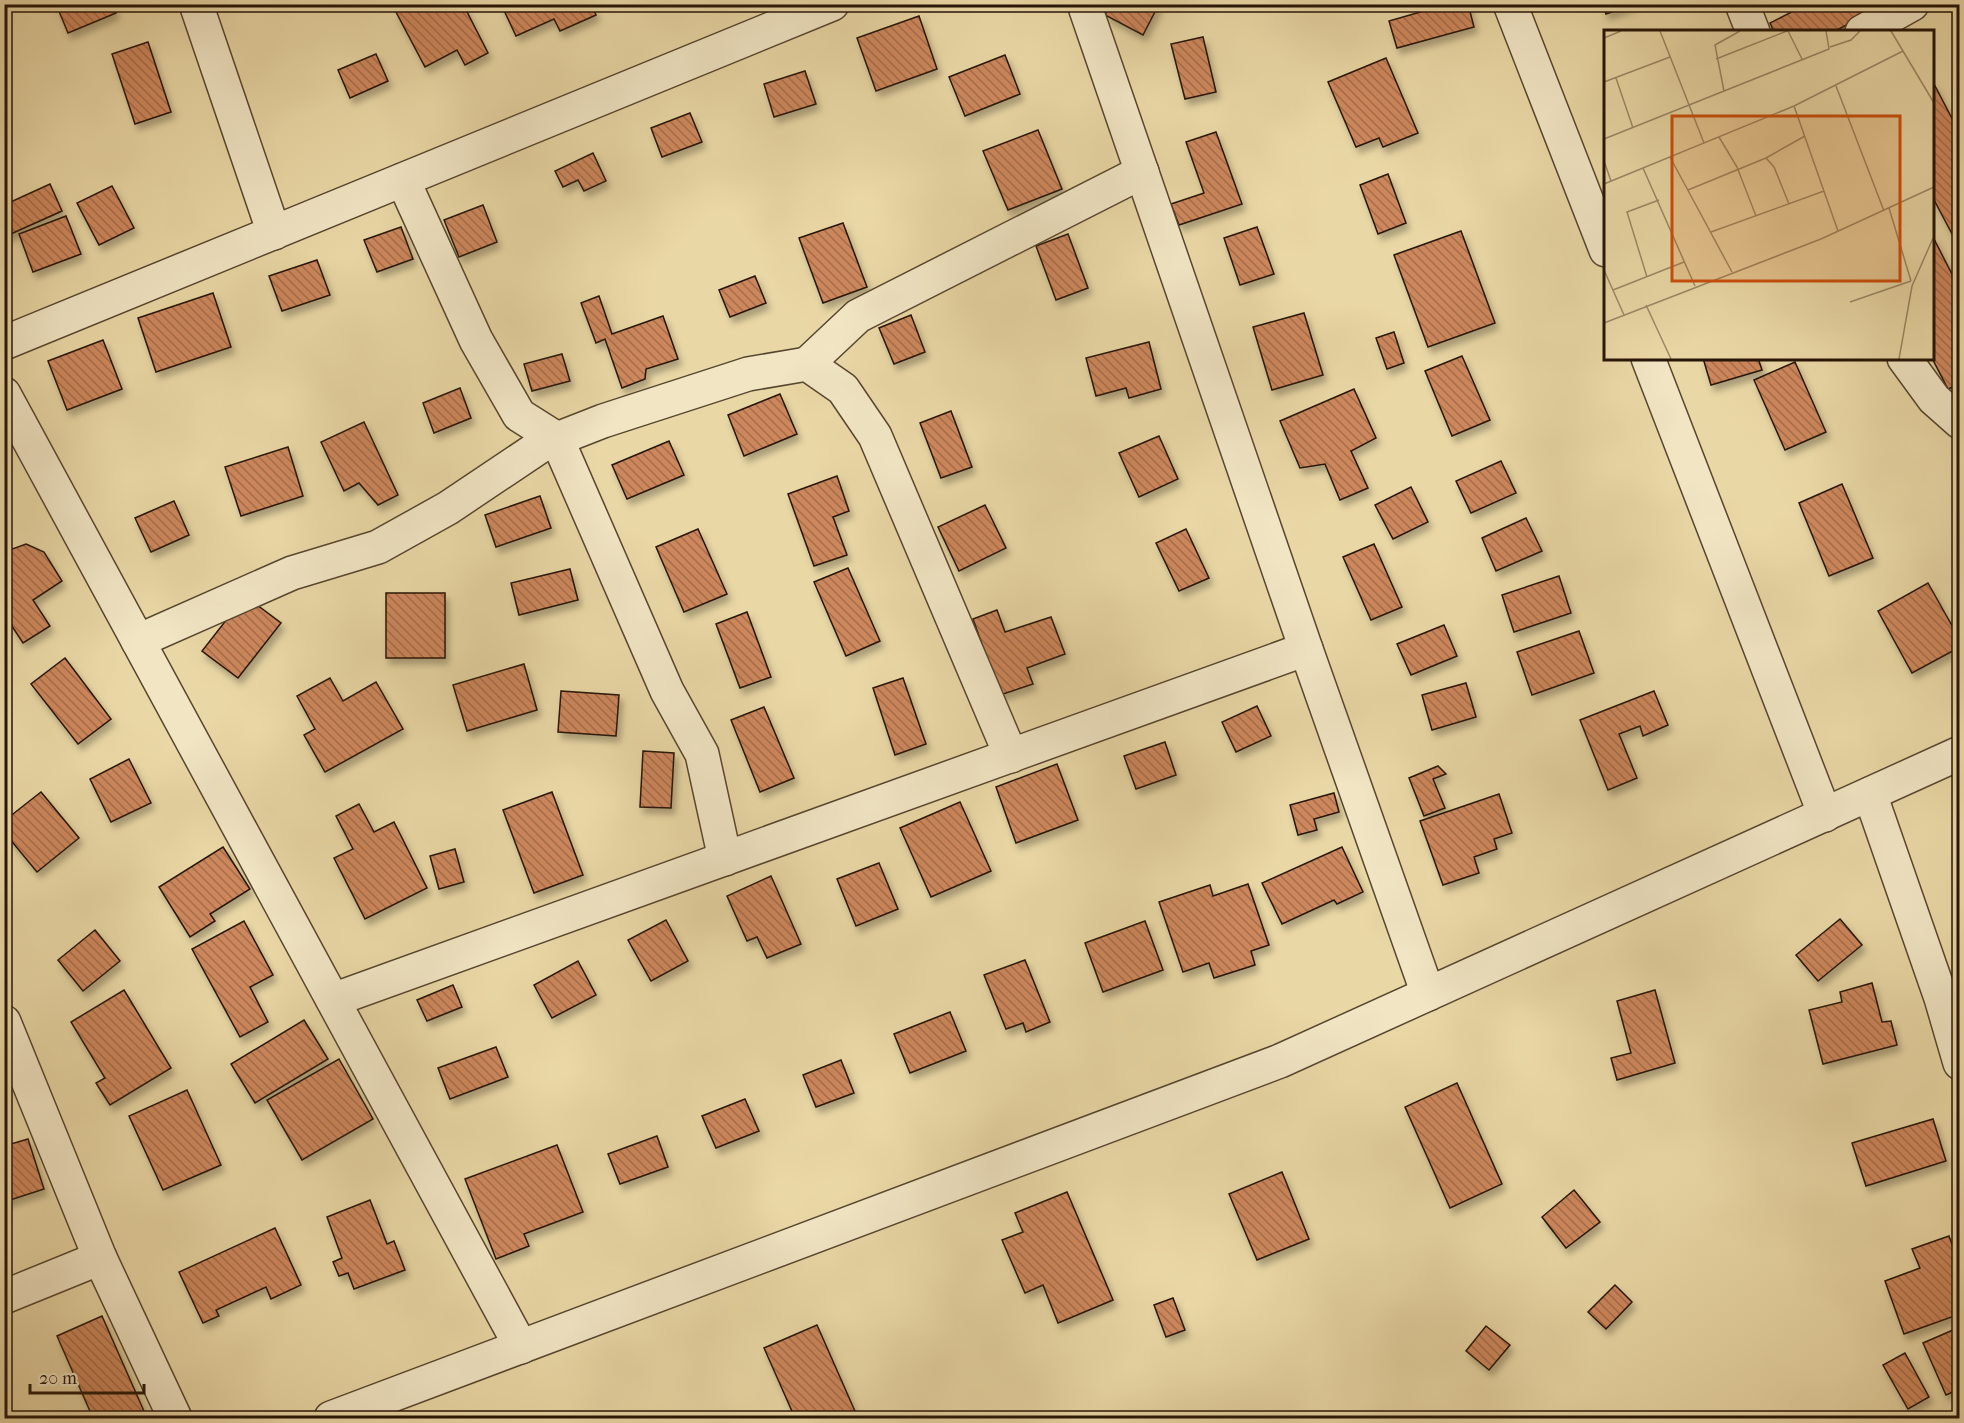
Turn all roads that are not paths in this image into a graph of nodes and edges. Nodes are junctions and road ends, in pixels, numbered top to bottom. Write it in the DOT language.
graph roads {
  1 [pos="196,4"];
  2 [pos="832,4"];
  3 [pos="1084,4"];
  4 [pos="1510,4"];
  5 [pos="1742,4"];
  6 [pos="1912,4"];
  7 [pos="1752,30"];
  8 [pos="1866,30"];
  9 [pos="1142,172"];
  10 [pos="403,180"];
  11 [pos="274,233"];
  12 [pos="1604,247"];
  13 [pos="4,343"];
  14 [pos="1649,360"];
  15 [pos="1905,360"];
  16 [pos="807,364"];
  17 [pos="4,394"];
  18 [pos="1959,422"];
  19 [pos="557,439"];
  20 [pos="138,640"];
  21 [pos="1306,649"];
  22 [pos="1959,753"];
  23 [pos="1011,756"];
  24 [pos="1870,794"];
  25 [pos="1825,815"];
  26 [pos="725,859"];
  27 [pos="1428,994"];
  28 [pos="333,1000"];
  29 [pos="4,1022"];
  30 [pos="1959,1063"];
  31 [pos="100,1258"];
  32 [pos="4,1297"];
  33 [pos="520,1347"];
  34 [pos="175,1419"];
  35 [pos="331,1419"];
  1 -- 11 [label="street"];
  2 -- 10 [label="street"];
  3 -- 9 [label="street"];
  4 -- 12 [label="street"];
  5 -- 7 [label="street"];
  6 -- 8 [label="street"];
  9 -- 16 [label="street"];
  9 -- 21 [label="street"];
  10 -- 11 [label="street"];
  10 -- 19 [label="street"];
  11 -- 13 [label="street"];
  14 -- 25 [label="street"];
  15 -- 18 [label="street"];
  16 -- 19 [label="street"];
  16 -- 23 [label="street"];
  17 -- 20 [label="street"];
  19 -- 20 [label="street"];
  19 -- 26 [label="street"];
  20 -- 28 [label="street"];
  21 -- 23 [label="street"];
  21 -- 27 [label="street"];
  22 -- 24 [label="street"];
  23 -- 26 [label="street"];
  24 -- 25 [label="street"];
  24 -- 30 [label="street"];
  25 -- 27 [label="street"];
  26 -- 28 [label="street"];
  27 -- 33 [label="street"];
  28 -- 33 [label="street"];
  29 -- 31 [label="street"];
  31 -- 32 [label="street"];
  31 -- 34 [label="street"];
  33 -- 35 [label="street"];
}
